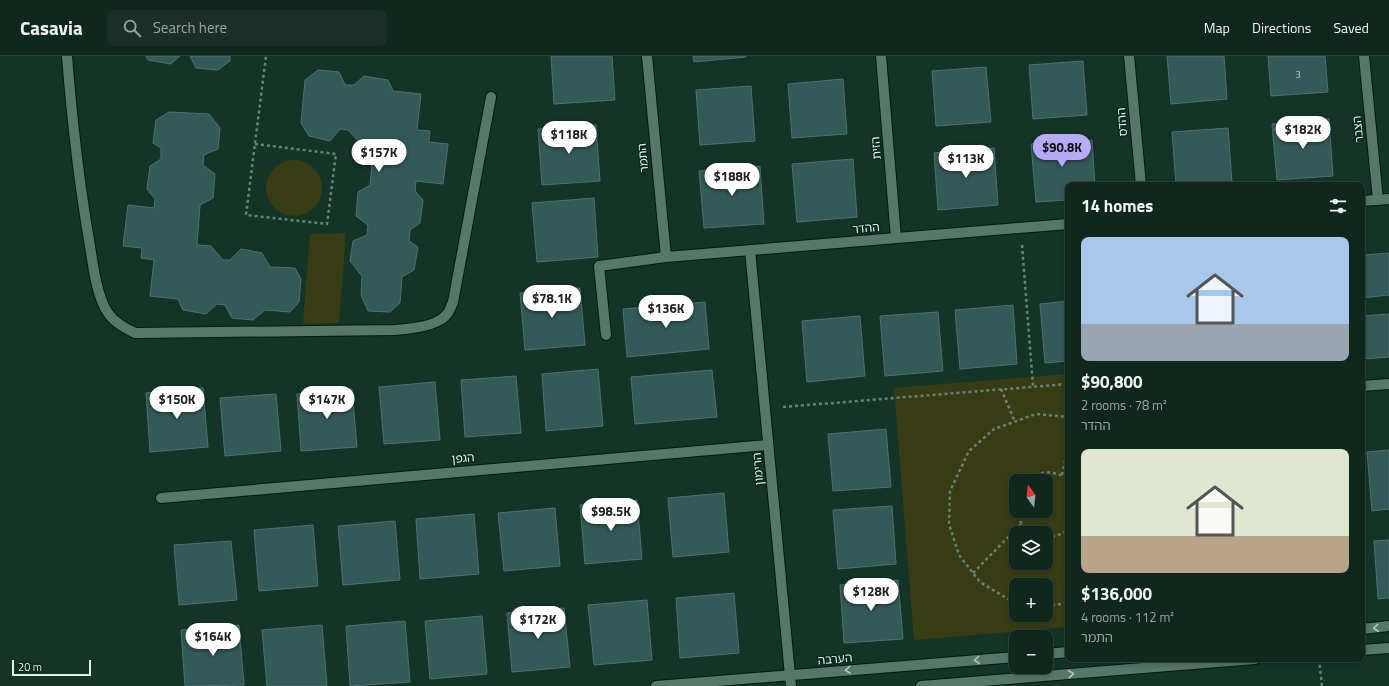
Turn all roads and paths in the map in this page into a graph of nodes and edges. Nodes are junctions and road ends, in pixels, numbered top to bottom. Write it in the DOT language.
graph roads {
  1 [pos="67,56"];
  2 [pos="266,56"];
  3 [pos="647,56"];
  4 [pos="881,56"];
  5 [pos="1129,56"];
  6 [pos="1364,56"];
  7 [pos="491,96"];
  8 [pos="255,144"];
  9 [pos="1140,182"];
  10 [pos="1389,199"];
  11 [pos="1378,200"];
  12 [pos="1365,201"];
  13 [pos="1065,224"];
  14 [pos="1020,228"];
  15 [pos="896,238"];
  16 [pos="750,250"];
  17 [pos="666,257"];
  18 [pos="606,335"];
  19 [pos="1065,384"];
  20 [pos="1389,384"];
  21 [pos="1033,386"];
  22 [pos="1365,386"];
  23 [pos="1001,389"];
  24 [pos="765,408"];
  25 [pos="1065,417"];
  26 [pos="1015,422"];
  27 [pos="768,445"];
  28 [pos="1065,461"];
  29 [pos="1036,474"];
  30 [pos="1062,475"];
  31 [pos="1065,477"];
  32 [pos="161,498"];
  33 [pos="1019,518"];
  34 [pos="1021,524"];
  35 [pos="1024,526"];
  36 [pos="1065,532"];
  37 [pos="1053,536"];
  38 [pos="973,572"];
  39 [pos="1009,599"];
  40 [pos="1065,603"];
  41 [pos="1053,605"];
  42 [pos="1389,626"];
  43 [pos="1365,629"];
  44 [pos="1389,648"];
  45 [pos="1365,650"];
  46 [pos="1065,652"];
  47 [pos="1053,653"];
  48 [pos="1009,658"];
  49 [pos="1218,662"];
  50 [pos="1319,662"];
  51 [pos="790,675"];
  52 [pos="656,686"];
  53 [pos="791,686"];
  54 [pos="921,686"];
  55 [pos="1322,686"];
  1 -- 7 [label="street"];
  2 -- 8 [label="path"];
  3 -- 17 [label="street, התמר"];
  4 -- 15 [label="street, הזית"];
  5 -- 9 [label="street, ההדס"];
  6 -- 11 [label="street, הצבר"];
  8 -- 8 [label="path"];
  10 -- 11 [label="street"];
  11 -- 12 [label="street"];
  13 -- 14 [label="street, ההדר"];
  14 -- 15 [label="street, ההדר"];
  14 -- 21 [label="path"];
  15 -- 16 [label="street, ההדר"];
  16 -- 17 [label="street, ההדר"];
  16 -- 24 [label="street, הרימון"];
  17 -- 18 [label="street, ההדר"];
  19 -- 21 [label="path"];
  20 -- 22 [label="street"];
  21 -- 23 [label="path"];
  23 -- 24 [label="path"];
  23 -- 26 [label="path"];
  24 -- 27 [label="street, הרימון"];
  25 -- 26 [label="path"];
  26 -- 38 [label="path"];
  27 -- 32 [label="street, הגפן"];
  27 -- 51 [label="street, הרימון"];
  28 -- 30 [label="path"];
  29 -- 30 [label="path"];
  30 -- 31 [label="path"];
  33 -- 34 [label="path"];
  34 -- 35 [label="path"];
  34 -- 38 [label="path"];
  36 -- 37 [label="path"];
  38 -- 39 [label="path"];
  40 -- 41 [label="path"];
  42 -- 43 [label="street, one-way"];
  44 -- 45 [label="street"];
  46 -- 47 [label="street"];
  48 -- 51 [label="street, הערבה, one-way"];
  54 -- 49 [label="street, one-way"];
  50 -- 55 [label="path"];
  51 -- 52 [label="street, הערבה"];
  51 -- 53 [label="street, הרימון"];
}
